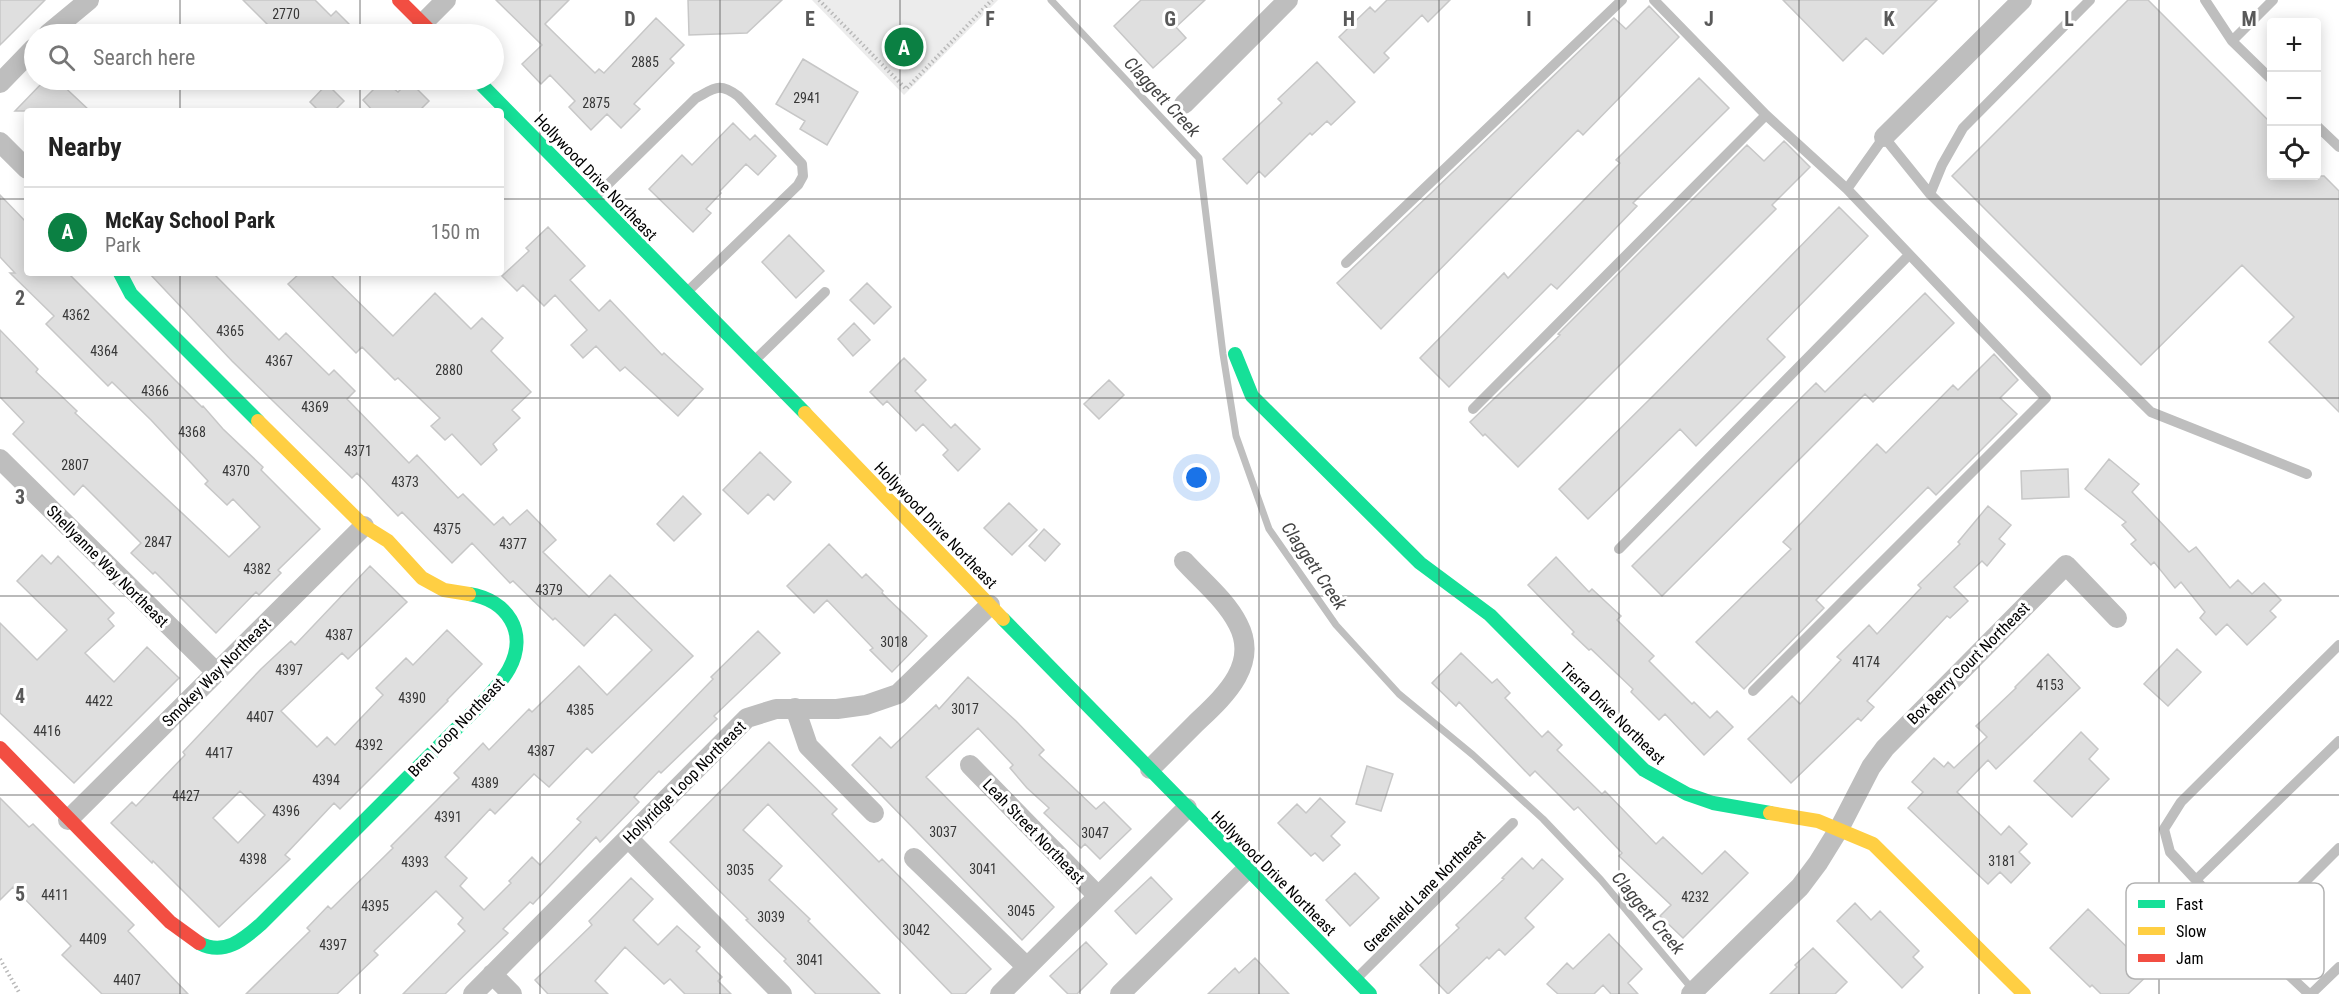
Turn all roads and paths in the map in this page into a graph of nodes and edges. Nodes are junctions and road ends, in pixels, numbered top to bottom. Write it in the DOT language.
graph roads {
  1 [pos="89,0"];
  2 [pos="399,0"];
  3 [pos="446,0"];
  4 [pos="819,0"];
  5 [pos="992,0"];
  6 [pos="1288,0"];
  7 [pos="1622,0"];
  8 [pos="1654,0"];
  9 [pos="2022,0"];
  10 [pos="2090,0"];
  11 [pos="2205,0"];
  12 [pos="2273,0"];
  13 [pos="60,24"];
  14 [pos="423,24"];
  15 [pos="431,24"];
  16 [pos="2232,41"];
  17 [pos="24,58"];
  18 [pos="2267,76"];
  19 [pos="0,83"];
  20 [pos="484,90"];
  21 [pos="1184,104"];
  22 [pos="498,108"];
  23 [pos="504,113"];
  24 [pos="1766,115"];
  25 [pos="2317,126"];
  26 [pos="1884,137"];
  27 [pos="0,142"];
  28 [pos="2339,147"];
  29 [pos="24,166"];
  30 [pos="1847,189"];
  31 [pos="1930,194"];
  32 [pos="594,198"];
  33 [pos="1909,255"];
  34 [pos="1346,263"];
  35 [pos="122,276"];
  36 [pos="825,292"];
  37 [pos="686,293"];
  38 [pos="1235,354"];
  39 [pos="754,360"];
  40 [pos="1473,409"];
  41 [pos="0,459"];
  42 [pos="2307,474"];
  43 [pos="364,526"];
  44 [pos="1619,549"];
  45 [pos="1184,561"];
  46 [pos="990,605"];
  47 [pos="2117,618"];
  48 [pos="2339,645"];
  49 [pos="216,672"];
  50 [pos="1753,691"];
  51 [pos="795,708"];
  52 [pos="2339,741"];
  53 [pos="0,748"];
  54 [pos="970,765"];
  55 [pos="1149,769"];
  56 [pos="1187,808"];
  57 [pos="874,813"];
  58 [pos="68,820"];
  59 [pos="1513,823"];
  60 [pos="1839,829"];
  61 [pos="628,838"];
  62 [pos="2339,848"];
  63 [pos="914,858"];
  64 [pos="1247,869"];
  65 [pos="2196,880"];
  66 [pos="2199,883"];
  67 [pos="2304,883"];
  68 [pos="1098,896"];
  69 [pos="0,959"];
  70 [pos="1027,967"];
  71 [pos="2339,967"];
  72 [pos="492,974"];
  73 [pos="1356,979"];
  74 [pos="2294,979"];
  75 [pos="20,994"];
  76 [pos="472,994"];
  77 [pos="512,994"];
  78 [pos="782,994"];
  79 [pos="1000,994"];
  80 [pos="1120,994"];
  81 [pos="1370,994"];
  82 [pos="1691,994"];
  83 [pos="2024,994"];
  84 [pos="2310,994"];
  1 -- 13 [label="street"];
  2 -- 14 [label="street"];
  3 -- 15 [label="street"];
  4 -- 5 [label="path"];
  6 -- 21 [label="street"];
  7 -- 34 [label="lane"];
  8 -- 24 [label="lane"];
  9 -- 26 [label="street"];
  10 -- 31 [label="lane"];
  11 -- 16 [label="lane"];
  12 -- 16 [label="lane"];
  16 -- 18 [label="lane"];
  17 -- 19 [label="street"];
  20 -- 22 [label="street, Hollywood Drive Northeast"];
  23 -- 32 [label="street, Hollywood Drive Northeast"];
  24 -- 30 [label="lane"];
  24 -- 40 [label="lane"];
  25 -- 28 [label="lane"];
  26 -- 30 [label="lane"];
  26 -- 31 [label="lane"];
  27 -- 29 [label="street"];
  30 -- 33 [label="lane"];
  31 -- 42 [label="lane"];
  32 -- 37 [label="street, Hollywood Drive Northeast"];
  32 -- 37 [label="lane"];
  33 -- 44 [label="lane"];
  33 -- 50 [label="lane"];
  35 -- 43 [label="street, Bren Loop Northeast"];
  36 -- 39 [label="lane"];
  37 -- 39 [label="street, Hollywood Drive Northeast"];
  38 -- 60 [label="street, Tierra Drive Northeast"];
  39 -- 46 [label="street, Hollywood Drive Northeast"];
  41 -- 49 [label="street, Shellyanne Way Northeast"];
  43 -- 49 [label="street, Smokey Way Northeast"];
  43 -- 58 [label="street, Bren Loop Northeast"];
  45 -- 55 [label="street"];
  46 -- 51 [label="street, Hollyridge Loop Northeast"];
  46 -- 55 [label="street, Hollywood Drive Northeast"];
  47 -- 60 [label="street, Box Berry Court Northeast"];
  48 -- 65 [label="lane"];
  49 -- 58 [label="street, Smokey Way Northeast"];
  51 -- 57 [label="street"];
  51 -- 61 [label="street, Hollyridge Loop Northeast"];
  52 -- 65 [label="lane"];
  53 -- 58 [label="street, Bren Loop Northeast"];
  54 -- 68 [label="street, Leah Street Northeast"];
  55 -- 56 [label="street, Hollywood Drive Northeast"];
  56 -- 64 [label="street, Hollywood Drive Northeast"];
  56 -- 68 [label="street"];
  59 -- 73 [label="lane, Greenfield Lane Northeast"];
  60 -- 82 [label="street"];
  60 -- 83 [label="street, Tierra Drive Northeast"];
  61 -- 72 [label="street, Hollyridge Loop Northeast"];
  61 -- 78 [label="street"];
  62 -- 67 [label="lane"];
  63 -- 70 [label="street"];
  64 -- 73 [label="street, Hollywood Drive Northeast"];
  64 -- 80 [label="street"];
  65 -- 66 [label="lane"];
  68 -- 70 [label="street"];
  69 -- 75 [label="path"];
  70 -- 79 [label="street"];
  71 -- 84 [label="lane"];
  72 -- 76 [label="street, Hollyridge Loop Northeast"];
  72 -- 77 [label="street"];
  73 -- 81 [label="street, Hollywood Drive Northeast"];
  74 -- 84 [label="lane"];
}
